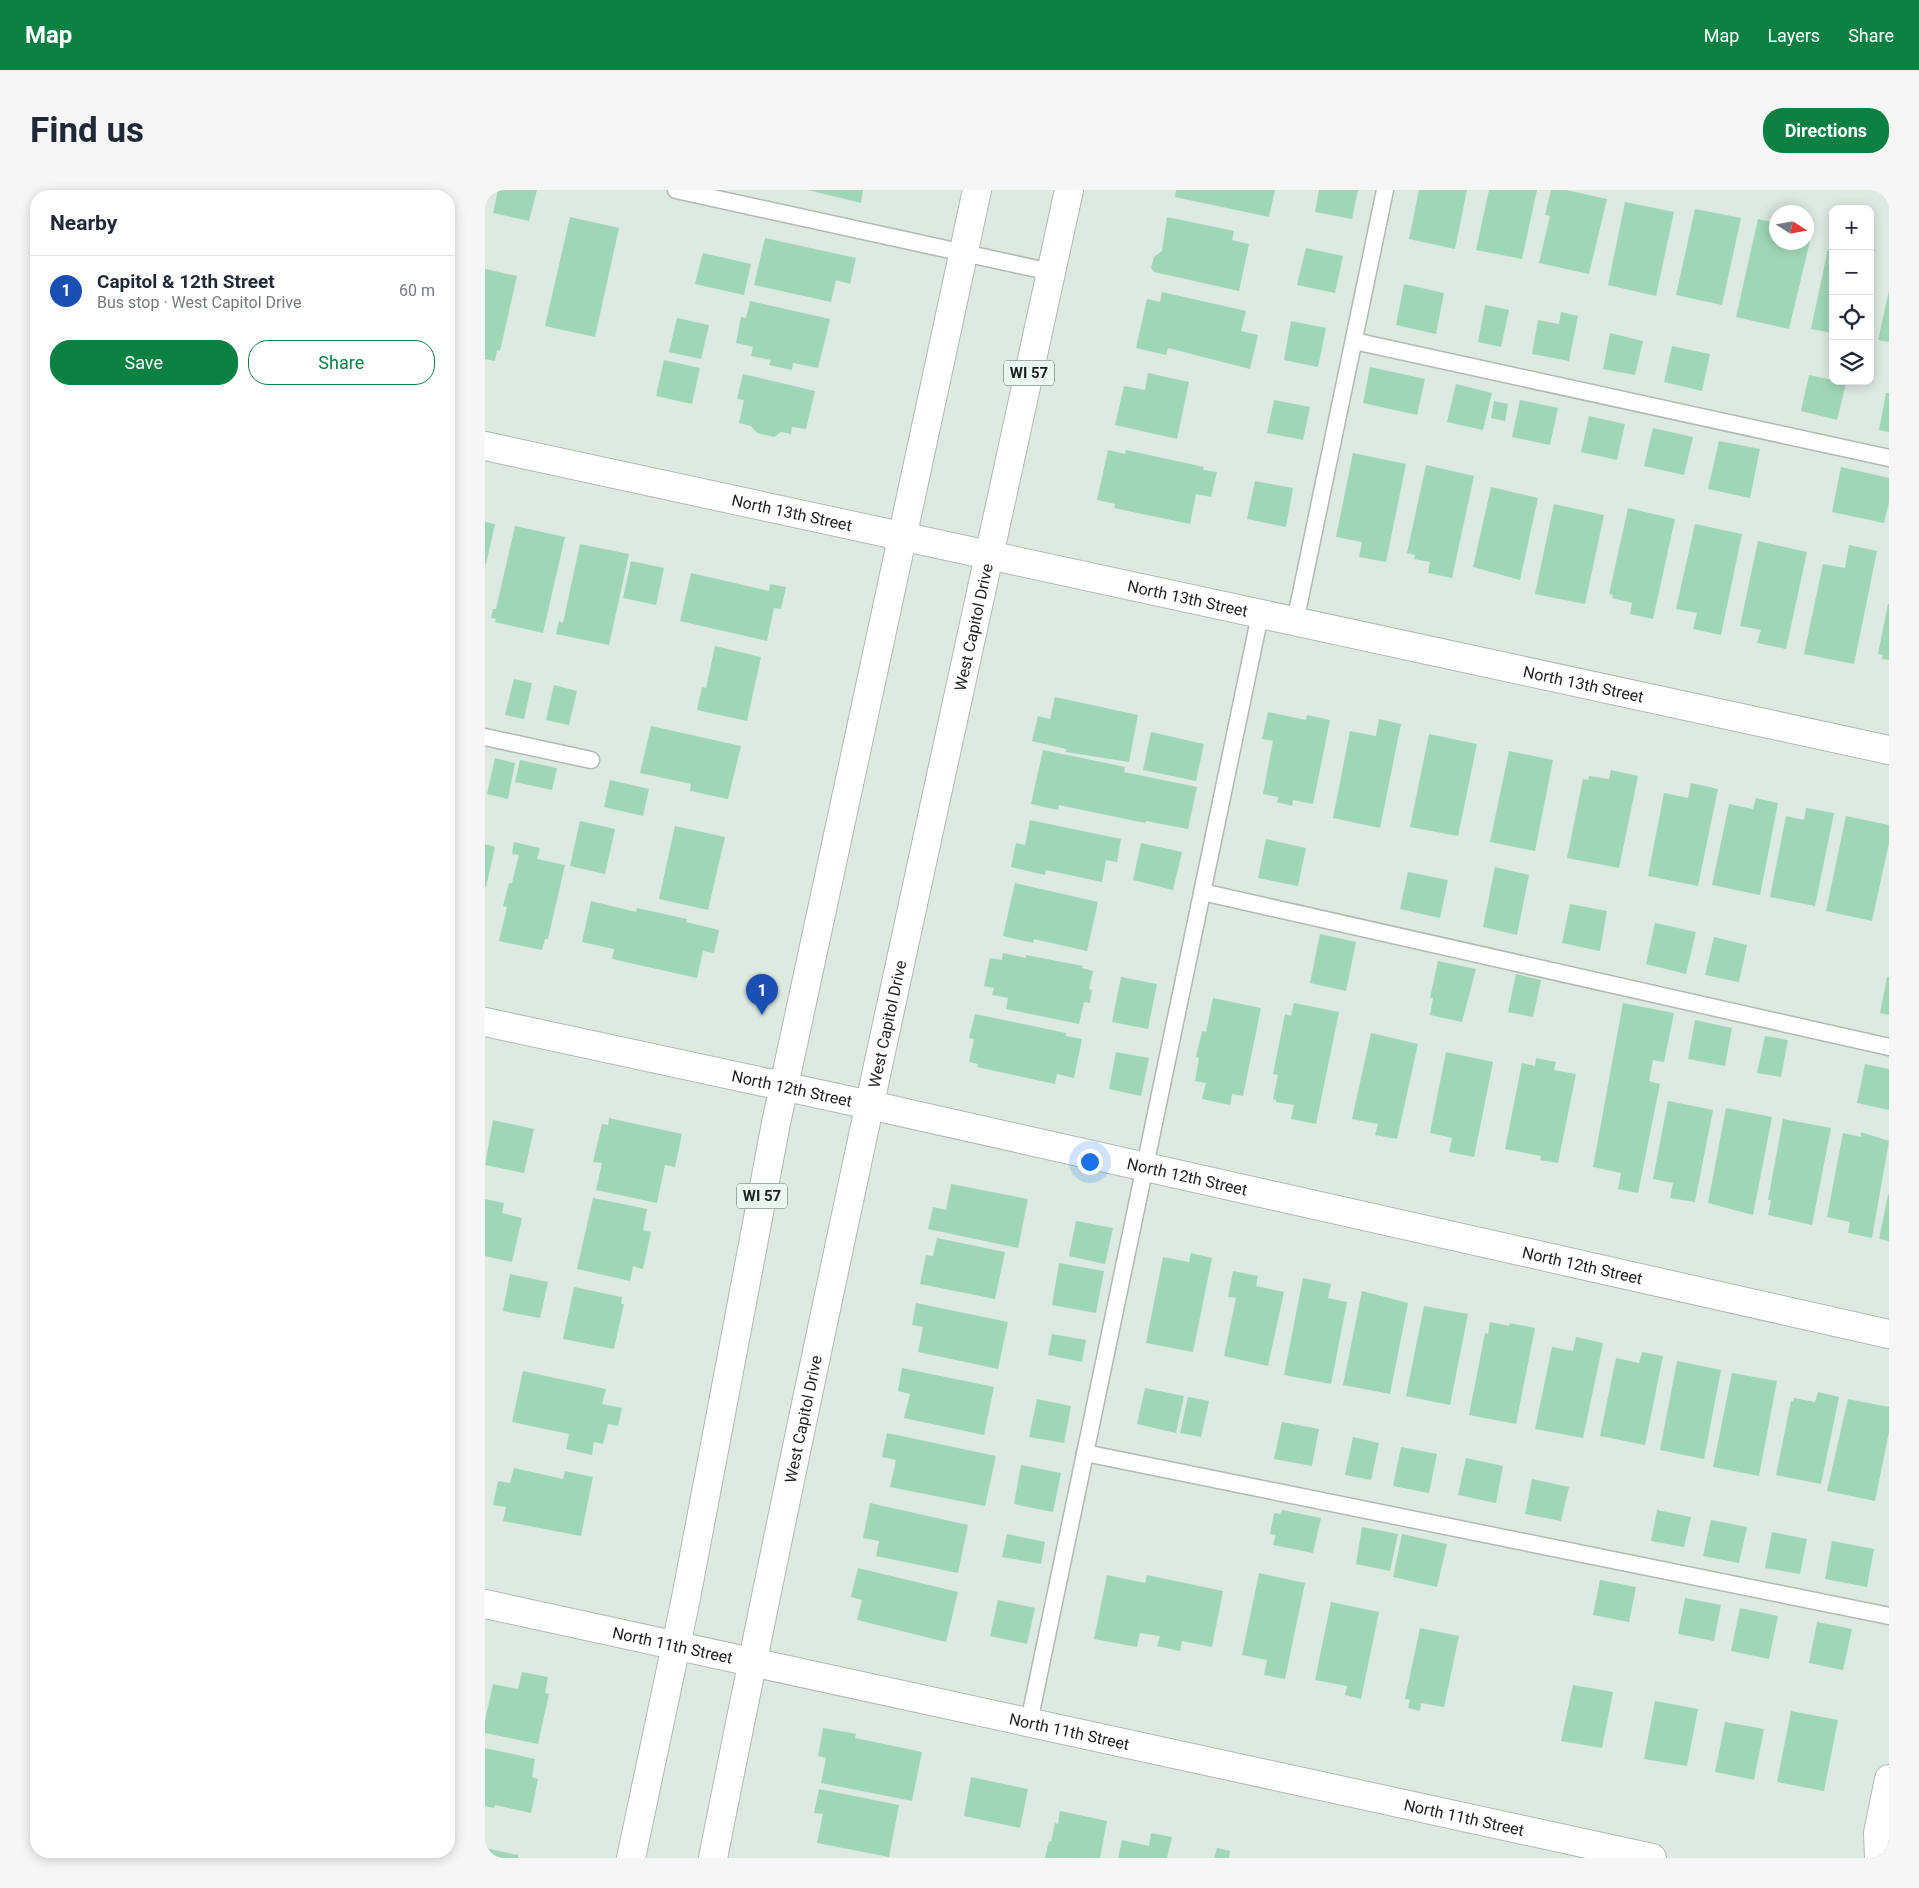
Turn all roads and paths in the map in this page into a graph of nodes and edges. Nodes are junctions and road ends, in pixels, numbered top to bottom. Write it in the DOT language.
graph roads {
  1 [pos="676,190"];
  2 [pos="977,190"];
  3 [pos="1069,190"];
  4 [pos="1385,190"];
  5 [pos="964,252"];
  6 [pos="1051,272"];
  7 [pos="1354,341"];
  8 [pos="485,446"];
  9 [pos="1889,458"];
  10 [pos="904,536"];
  11 [pos="989,556"];
  12 [pos="1260,615"];
  13 [pos="1295,622"];
  14 [pos="485,736"];
  15 [pos="1889,750"];
  16 [pos="591,760"];
  17 [pos="1202,892"];
  18 [pos="485,1022"];
  19 [pos="1889,1047"];
  20 [pos="784,1086"];
  21 [pos="870,1105"];
  22 [pos="1145,1167"];
  23 [pos="1889,1334"];
  24 [pos="1085,1453"];
  25 [pos="485,1604"];
  26 [pos="1889,1616"];
  27 [pos="675,1645"];
  28 [pos="752,1661"];
  29 [pos="1029,1722"];
  30 [pos="1889,1778"];
  31 [pos="631,1858"];
  32 [pos="713,1858"];
  33 [pos="1653,1858"];
  34 [pos="1879,1858"];
  1 -- 5 [label="lane"];
  2 -- 5 [label="street, WI 57"];
  3 -- 6 [label="street, West Capitol Drive / WI 57"];
  4 -- 7 [label="lane"];
  5 -- 6 [label="lane"];
  5 -- 10 [label="street, WI 57"];
  6 -- 11 [label="street, West Capitol Drive / WI 57"];
  7 -- 9 [label="lane"];
  7 -- 13 [label="lane"];
  8 -- 10 [label="street, North 13th Street"];
  10 -- 11 [label="street, North 13th Street"];
  10 -- 20 [label="street, WI 57"];
  11 -- 12 [label="street, North 13th Street"];
  11 -- 21 [label="street, West Capitol Drive / WI 57"];
  12 -- 13 [label="street, North 13th Street"];
  12 -- 17 [label="lane"];
  13 -- 15 [label="street, North 13th Street"];
  14 -- 16 [label="lane"];
  17 -- 19 [label="lane"];
  17 -- 22 [label="lane"];
  18 -- 20 [label="street, North 12th Street"];
  20 -- 21 [label="street, North 12th Street"];
  20 -- 27 [label="street, WI 57"];
  21 -- 22 [label="street, North 12th Street"];
  21 -- 28 [label="street, West Capitol Drive / WI 57"];
  22 -- 23 [label="street, North 12th Street"];
  22 -- 24 [label="lane"];
  24 -- 26 [label="lane"];
  24 -- 29 [label="lane"];
  25 -- 27 [label="street, North 11th Street"];
  27 -- 28 [label="street, North 11th Street"];
  27 -- 31 [label="street, WI 57"];
  28 -- 29 [label="street, North 11th Street"];
  28 -- 32 [label="street, West Capitol Drive / WI 57"];
  29 -- 33 [label="street, North 11th Street"];
  30 -- 34 [label="street"];
}
